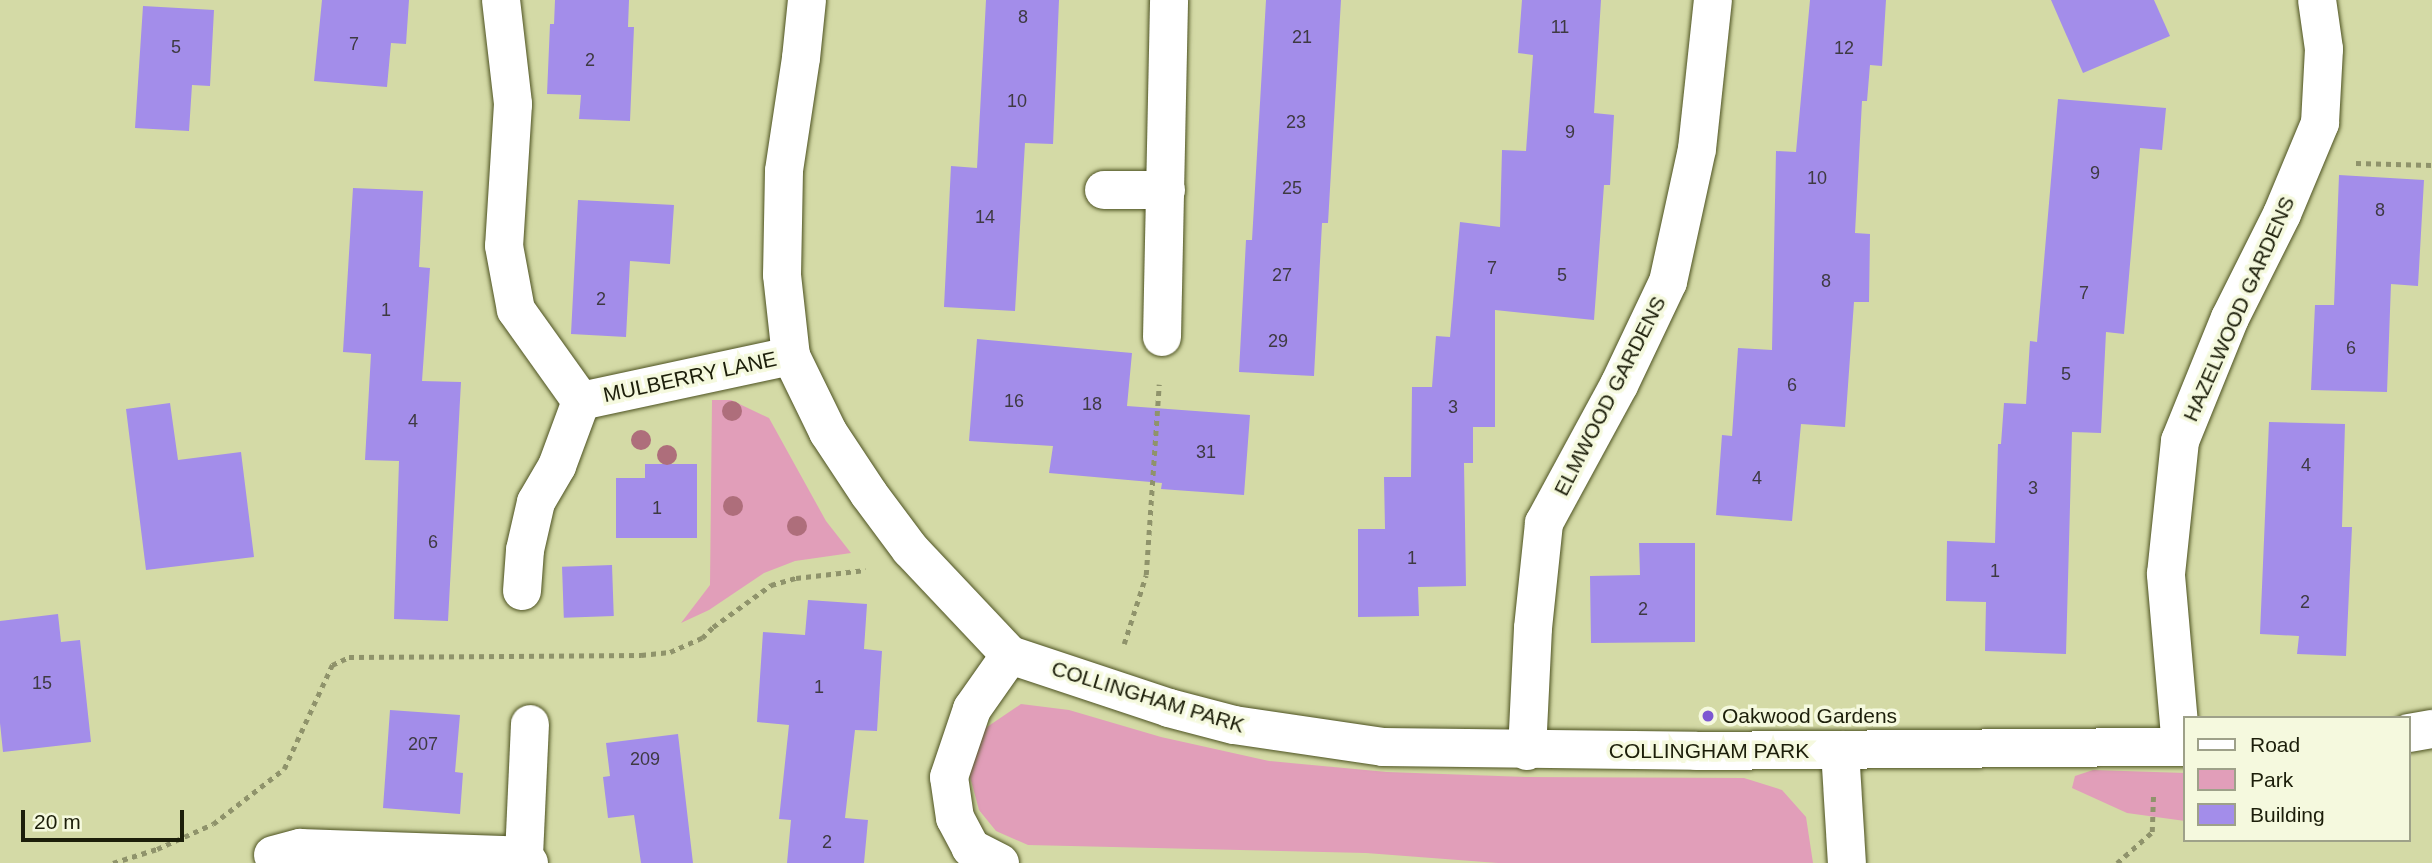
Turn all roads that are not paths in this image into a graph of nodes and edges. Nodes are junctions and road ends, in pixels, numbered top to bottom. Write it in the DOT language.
graph roads {
  1 [pos="501,0"];
  2 [pos="807,0"];
  3 [pos="1169,0"];
  4 [pos="1713,0"];
  5 [pos="2317,0"];
  6 [pos="1104,190"];
  7 [pos="1166,190"];
  8 [pos="1162,337"];
  9 [pos="791,356"];
  10 [pos="581,401"];
  11 [pos="522,592"];
  12 [pos="1010,655"];
  13 [pos="530,724"];
  14 [pos="2432,730"];
  15 [pos="2411,733"];
  16 [pos="2174,748"];
  17 [pos="1840,750"];
  18 [pos="1527,751"];
  19 [pos="273,855"];
  20 [pos="527,859"];
  21 [pos="1000,863"];
  22 [pos="1847,863"];
  1 -- 10 [label="street"];
  2 -- 9 [label="street, COLLINGHAM PARK"];
  3 -- 7 [label="street"];
  4 -- 18 [label="street, ELMWOOD GARDENS"];
  5 -- 16 [label="street, HAZELWOOD GARDENS"];
  6 -- 7 [label="street"];
  7 -- 8 [label="street"];
  9 -- 10 [label="street, MULBERRY LANE"];
  9 -- 12 [label="street, COLLINGHAM PARK"];
  10 -- 11 [label="street, MULBERRY LANE"];
  12 -- 18 [label="street, COLLINGHAM PARK"];
  12 -- 21 [label="street"];
  13 -- 20 [label="street"];
  14 -- 15 [label="street"];
  16 -- 17 [label="street, COLLINGHAM PARK"];
  17 -- 18 [label="street, COLLINGHAM PARK"];
  17 -- 22 [label="street"];
  19 -- 20 [label="street"];
}
